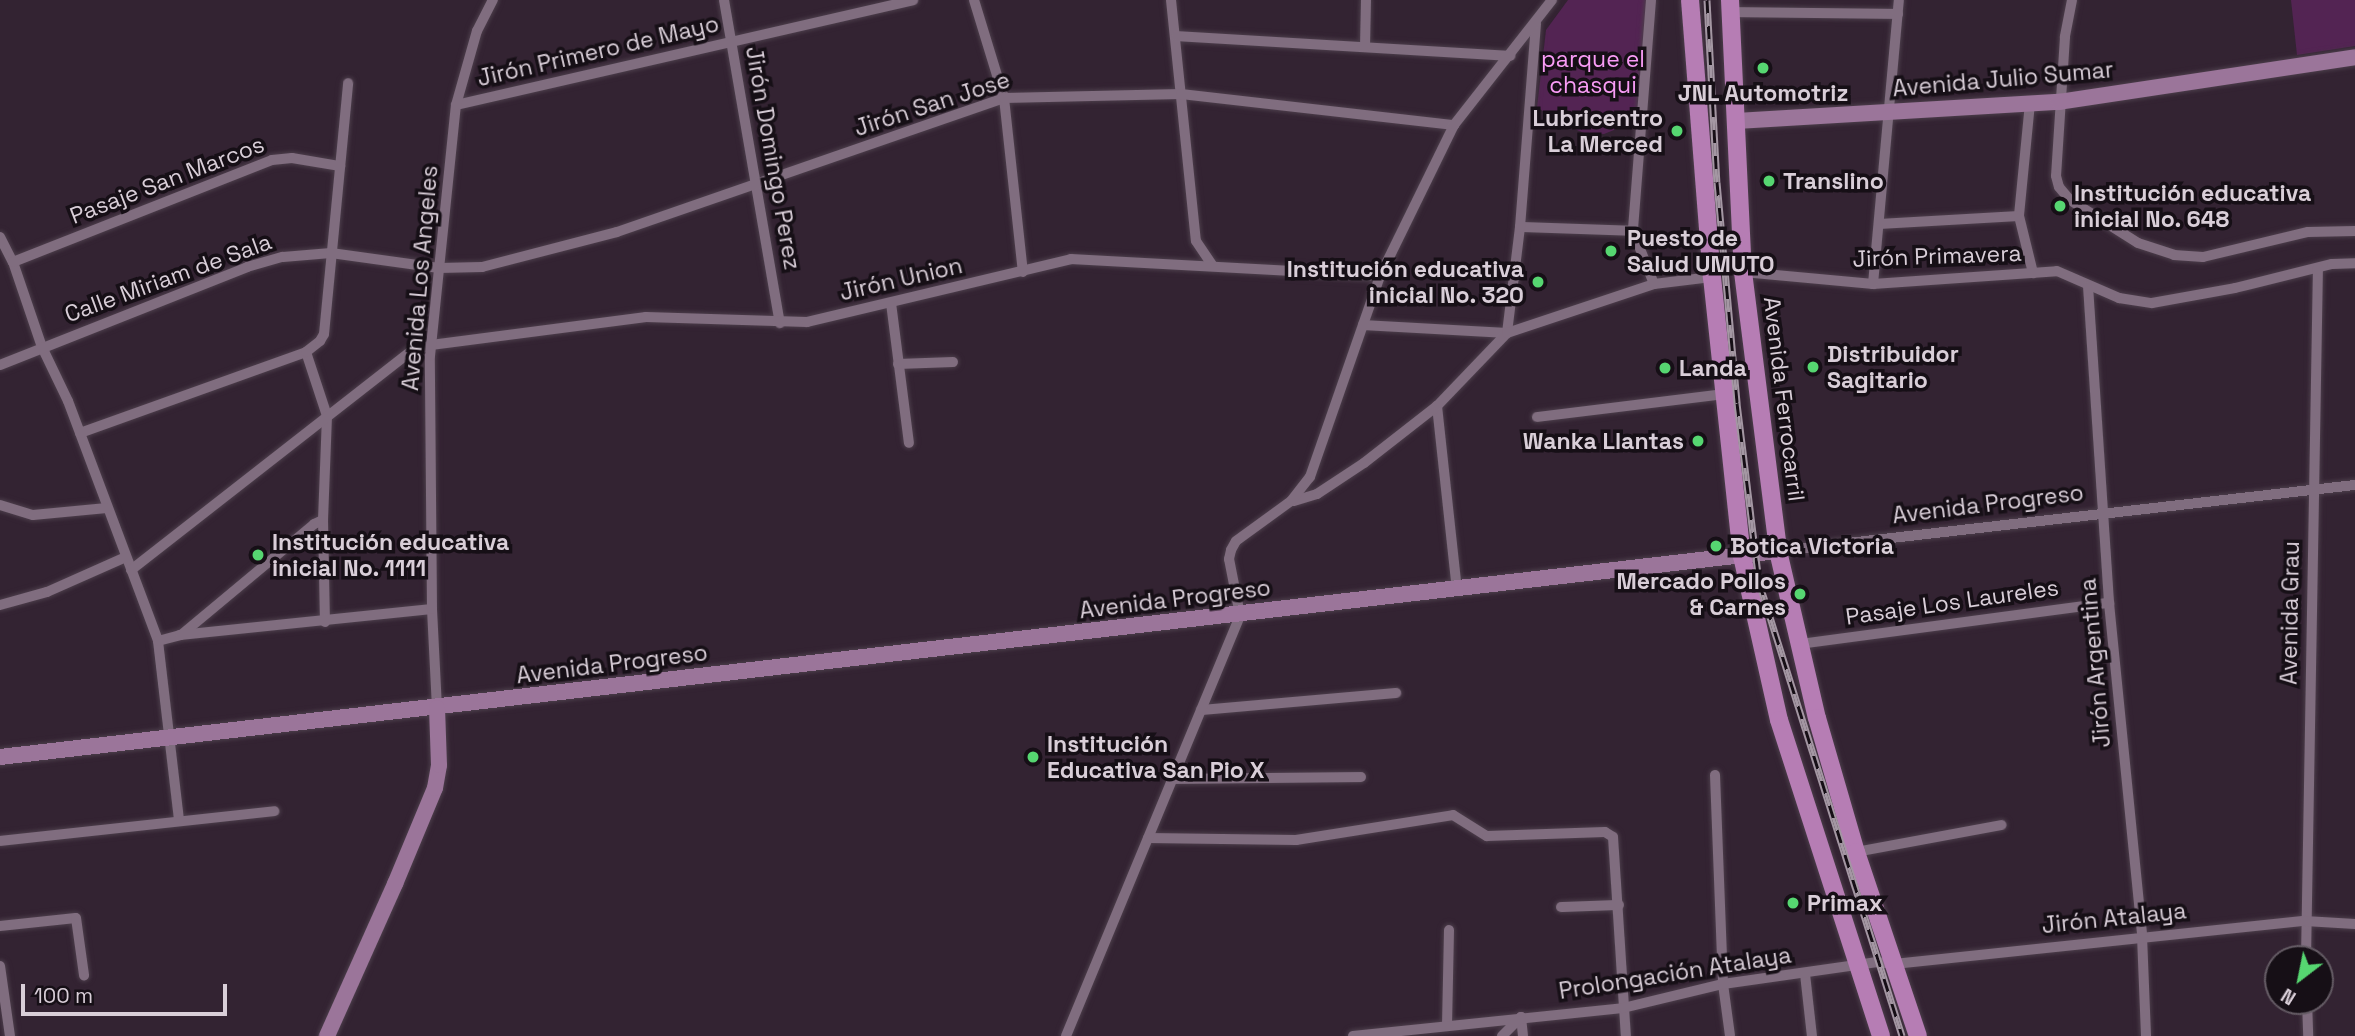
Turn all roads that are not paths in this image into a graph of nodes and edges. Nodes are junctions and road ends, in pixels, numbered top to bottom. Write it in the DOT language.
graph roads {
  1 [pos="493,0"];
  2 [pos="724,0"];
  3 [pos="913,0"];
  4 [pos="974,0"];
  5 [pos="1171,0"];
  6 [pos="1366,0"];
  7 [pos="1552,0"];
  8 [pos="1651,0"];
  9 [pos="1690,0"];
  10 [pos="1899,0"];
  11 [pos="2072,0"];
  12 [pos="1730,6"];
  13 [pos="1898,14"];
  14 [pos="1536,23"];
  15 [pos="1176,36"];
  16 [pos="732,42"];
  17 [pos="1365,47"];
  18 [pos="1510,55"];
  19 [pos="2355,57"];
  20 [pos="348,83"];
  21 [pos="1181,94"];
  22 [pos="1004,98"];
  23 [pos="2059,102"];
  24 [pos="2030,103"];
  25 [pos="456,104"];
  26 [pos="1889,112"];
  27 [pos="1735,121"];
  28 [pos="1454,125"];
  29 [pos="340,166"];
  30 [pos="755,185"];
  31 [pos="2019,216"];
  32 [pos="1879,224"];
  33 [pos="1520,227"];
  34 [pos="1633,231"];
  35 [pos="2355,231"];
  36 [pos="0,237"];
  37 [pos="331,254"];
  38 [pos="13,262"];
  39 [pos="2355,263"];
  40 [pos="1213,266"];
  41 [pos="439,268"];
  42 [pos="2318,268"];
  43 [pos="1023,272"];
  44 [pos="1743,272"];
  45 [pos="2033,273"];
  46 [pos="1380,276"];
  47 [pos="1712,277"];
  48 [pos="1654,284"];
  49 [pos="1873,284"];
  50 [pos="2088,286"];
  51 [pos="891,303"];
  52 [pos="780,323"];
  53 [pos="1363,325"];
  54 [pos="1507,334"];
  55 [pos="431,345"];
  56 [pos="42,347"];
  57 [pos="306,352"];
  58 [pos="953,362"];
  59 [pos="898,364"];
  60 [pos="0,365"];
  61 [pos="1724,394"];
  62 [pos="1437,406"];
  63 [pos="327,416"];
  64 [pos="1536,416"];
  65 [pos="80,433"];
  66 [pos="909,443"];
  67 [pos="2355,485"];
  68 [pos="2314,490"];
  69 [pos="1291,502"];
  70 [pos="0,505"];
  71 [pos="107,508"];
  72 [pos="2104,514"];
  73 [pos="323,520"];
  74 [pos="1778,551"];
  75 [pos="125,556"];
  76 [pos="1742,556"];
  77 [pos="131,570"];
  78 [pos="1457,589"];
  79 [pos="2109,603"];
  80 [pos="0,606"];
  81 [pos="432,609"];
  82 [pos="1240,615"];
  83 [pos="325,622"];
  84 [pos="180,635"];
  85 [pos="158,641"];
  86 [pos="1800,643"];
  87 [pos="1396,693"];
  88 [pos="437,708"];
  89 [pos="1201,710"];
  90 [pos="169,737"];
  91 [pos="1,752"];
  92 [pos="1715,775"];
  93 [pos="1361,777"];
  94 [pos="1172,779"];
  95 [pos="274,811"];
  96 [pos="179,820"];
  97 [pos="2002,825"];
  98 [pos="1148,838"];
  99 [pos="0,841"];
  100 [pos="1856,852"];
  101 [pos="1619,905"];
  102 [pos="1561,907"];
  103 [pos="2305,920"];
  104 [pos="2355,925"];
  105 [pos="0,926"];
  106 [pos="1449,930"];
  107 [pos="2142,936"];
  108 [pos="2306,945"];
  109 [pos="1886,963"];
  110 [pos="0,966"];
  111 [pos="1858,967"];
  112 [pos="1805,974"];
  113 [pos="84,975"];
  114 [pos="1723,984"];
  115 [pos="1623,1008"];
  116 [pos="3,1009"];
  117 [pos="2307,1015"];
  118 [pos="1521,1017"];
  119 [pos="1447,1026"];
  120 [pos="1389,1034"];
  121 [pos="10,1036"];
  122 [pos="327,1036"];
  123 [pos="1066,1036"];
  124 [pos="1353,1036"];
  125 [pos="1502,1036"];
  126 [pos="1523,1036"];
  127 [pos="1626,1036"];
  128 [pos="1730,1036"];
  129 [pos="1812,1036"];
  130 [pos="1881,1036"];
  131 [pos="1918,1036"];
  132 [pos="2146,1036"];
  133 [pos="2308,1036"];
  1 -- 25 [label="street, Avenida Los Angeles"];
  2 -- 16 [label="street, Jirón Domingo Perez"];
  3 -- 16 [label="street, Jirón Primero de Mayo"];
  4 -- 22 [label="street"];
  5 -- 15 [label="street"];
  6 -- 17 [label="street"];
  7 -- 14 [label="street"];
  8 -- 34 [label="street"];
  9 -- 47 [label="main road"];
  10 -- 13 [label="street"];
  11 -- 23 [label="street"];
  12 -- 13 [label="street"];
  12 -- 27 [label="main road, Avenida Ferrocarril"];
  13 -- 26 [label="street"];
  14 -- 18 [label="street"];
  14 -- 33 [label="street"];
  15 -- 17 [label="street"];
  15 -- 21 [label="street"];
  16 -- 25 [label="street, Jirón Primero de Mayo"];
  16 -- 30 [label="street, Jirón Domingo Perez"];
  17 -- 18 [label="street"];
  18 -- 28 [label="street"];
  19 -- 23 [label="street, Avenida Julio Sumar"];
  20 -- 29 [label="street"];
  21 -- 22 [label="street, Jirón San Jose"];
  21 -- 28 [label="street, Jirón San Jose"];
  21 -- 40 [label="street"];
  22 -- 30 [label="street, Jirón San Jose"];
  22 -- 43 [label="street"];
  23 -- 24 [label="street, Avenida Julio Sumar"];
  23 -- 35 [label="street"];
  24 -- 26 [label="street, Avenida Julio Sumar"];
  24 -- 31 [label="street"];
  25 -- 41 [label="street, Avenida Los Angeles"];
  26 -- 27 [label="street, Avenida Julio Sumar"];
  26 -- 32 [label="street"];
  27 -- 44 [label="main road, Avenida Ferrocarril"];
  28 -- 46 [label="street"];
  29 -- 37 [label="street"];
  29 -- 38 [label="street, Pasaje San Marcos"];
  30 -- 41 [label="street, Jirón San Jose"];
  30 -- 52 [label="street, Jirón Domingo Perez"];
  31 -- 32 [label="street"];
  31 -- 45 [label="street"];
  32 -- 49 [label="street"];
  33 -- 34 [label="street"];
  33 -- 54 [label="street"];
  34 -- 48 [label="street"];
  36 -- 38 [label="street"];
  37 -- 41 [label="street, Calle Miriam de Sala"];
  37 -- 56 [label="street, Calle Miriam de Sala"];
  37 -- 57 [label="street"];
  38 -- 56 [label="street"];
  39 -- 42 [label="street, Jirón Primavera"];
  40 -- 43 [label="street, Jirón Union"];
  40 -- 46 [label="street, Jirón Union"];
  41 -- 55 [label="street, Avenida Los Angeles"];
  42 -- 50 [label="street, Jirón Primavera"];
  42 -- 68 [label="street, Avenida Grau"];
  43 -- 51 [label="street, Jirón Union"];
  44 -- 49 [label="street, Jirón Primavera"];
  44 -- 74 [label="main road, Avenida Ferrocarril"];
  45 -- 49 [label="street, Jirón Primavera"];
  45 -- 50 [label="street, Jirón Primavera"];
  46 -- 53 [label="street"];
  47 -- 48 [label="street"];
  47 -- 61 [label="main road"];
  48 -- 54 [label="street"];
  50 -- 72 [label="street, Jirón Argentina"];
  51 -- 52 [label="street, Jirón Union"];
  51 -- 59 [label="street"];
  52 -- 55 [label="street, Jirón Union"];
  53 -- 54 [label="street"];
  53 -- 69 [label="street"];
  54 -- 62 [label="street"];
  55 -- 63 [label="street, Jirón Union"];
  55 -- 81 [label="street, Avenida Los Angeles"];
  56 -- 60 [label="street, Calle Miriam de Sala"];
  56 -- 65 [label="street"];
  57 -- 63 [label="street"];
  57 -- 65 [label="street"];
  58 -- 59 [label="street"];
  59 -- 66 [label="street"];
  61 -- 64 [label="street"];
  61 -- 76 [label="main road"];
  62 -- 69 [label="street"];
  62 -- 78 [label="street"];
  63 -- 73 [label="street"];
  63 -- 77 [label="street, Jirón Union"];
  65 -- 71 [label="street"];
  67 -- 68 [label="street, Avenida Progreso"];
  68 -- 72 [label="street, Avenida Progreso"];
  68 -- 103 [label="street, Avenida Grau"];
  69 -- 82 [label="street"];
  70 -- 71 [label="street"];
  71 -- 75 [label="street"];
  72 -- 74 [label="street, Avenida Progreso"];
  72 -- 79 [label="street, Jirón Argentina"];
  73 -- 83 [label="street"];
  73 -- 84 [label="street"];
  74 -- 76 [label="street, Avenida Progreso"];
  74 -- 86 [label="main road, Avenida Ferrocarril"];
  75 -- 77 [label="street"];
  75 -- 80 [label="street"];
  76 -- 78 [label="street, Avenida Progreso"];
  76 -- 111 [label="main road"];
  77 -- 85 [label="street"];
  78 -- 82 [label="street, Avenida Progreso"];
  79 -- 86 [label="street, Pasaje Los Laureles"];
  79 -- 107 [label="street, Jirón Argentina"];
  81 -- 83 [label="street"];
  81 -- 88 [label="street, Avenida Los Angeles"];
  82 -- 88 [label="street, Avenida Progreso"];
  82 -- 89 [label="street"];
  83 -- 84 [label="street"];
  84 -- 85 [label="street"];
  85 -- 90 [label="street"];
  86 -- 100 [label="main road, Avenida Ferrocarril"];
  87 -- 89 [label="street"];
  88 -- 90 [label="street, Avenida Progreso"];
  88 -- 122 [label="street"];
  89 -- 94 [label="street"];
  90 -- 91 [label="street, Avenida Progreso"];
  90 -- 96 [label="street"];
  92 -- 114 [label="street"];
  93 -- 94 [label="street"];
  94 -- 98 [label="street"];
  95 -- 96 [label="street"];
  96 -- 99 [label="street"];
  97 -- 100 [label="street"];
  98 -- 101 [label="street"];
  98 -- 123 [label="street"];
  100 -- 109 [label="main road, Avenida Ferrocarril"];
  101 -- 102 [label="street"];
  101 -- 115 [label="street"];
  103 -- 104 [label="street, Jirón Atalaya"];
  103 -- 107 [label="street, Jirón Atalaya"];
  103 -- 108 [label="street, Avenida Grau"];
  105 -- 113 [label="street"];
  106 -- 119 [label="street"];
  107 -- 109 [label="street, Jirón Atalaya"];
  107 -- 132 [label="street, Jirón Argentina"];
  109 -- 111 [label="street, Prolongación Atalaya"];
  109 -- 131 [label="main road, Avenida Ferrocarril"];
  110 -- 116 [label="street"];
  111 -- 112 [label="street, Prolongación Atalaya"];
  111 -- 130 [label="main road"];
  112 -- 114 [label="street, Prolongación Atalaya"];
  112 -- 129 [label="street"];
  114 -- 115 [label="street, Prolongación Atalaya"];
  114 -- 128 [label="street"];
  115 -- 118 [label="street, Prolongación Atalaya"];
  115 -- 127 [label="street"];
  116 -- 121 [label="street"];
  117 -- 133 [label="street"];
  118 -- 119 [label="street, Prolongación Atalaya"];
  118 -- 125 [label="street"];
  118 -- 126 [label="street"];
  119 -- 120 [label="street, Prolongación Atalaya"];
  120 -- 124 [label="street, Prolongación Atalaya"];
}
